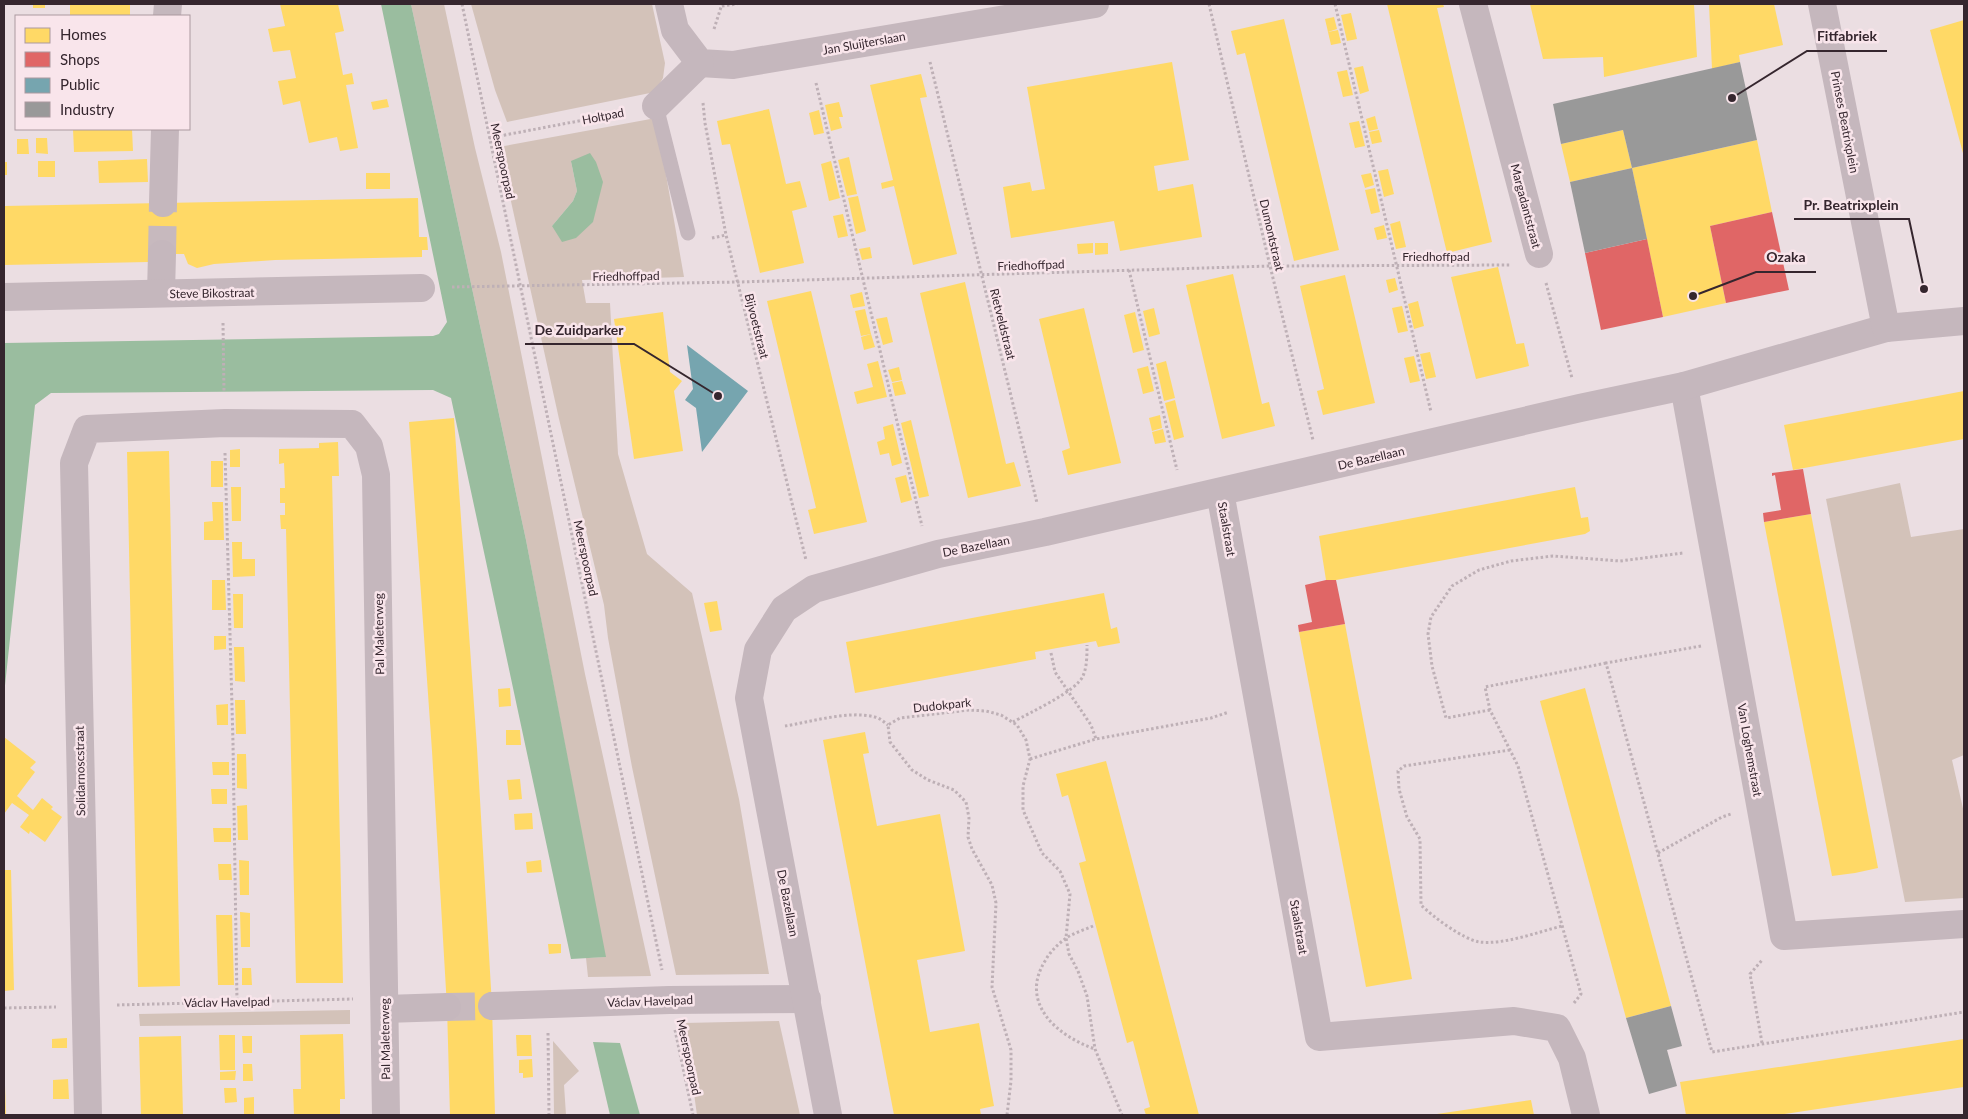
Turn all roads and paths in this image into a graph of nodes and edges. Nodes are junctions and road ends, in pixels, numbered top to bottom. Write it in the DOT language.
graph roads {
  1 [pos="462,4"];
  2 [pos="669,4"];
  3 [pos="737,4"];
  4 [pos="1095,4"];
  5 [pos="1209,4"];
  6 [pos="1335,4"];
  7 [pos="1473,4"];
  8 [pos="1822,4"];
  9 [pos="722,6"];
  10 [pos="923,33"];
  11 [pos="809,52"];
  12 [pos="700,63"];
  13 [pos="656,106"];
  14 [pos="165,130"];
  15 [pos="489,138"];
  16 [pos="163,203"];
  17 [pos="688,233"];
  18 [pos="162,254"];
  19 [pos="1540,259"];
  20 [pos="1396,265"];
  21 [pos="1270,266"];
  22 [pos="1129,270"];
  23 [pos="982,275"];
  24 [pos="862,279"];
  25 [pos="738,282"];
  26 [pos="521,286"];
  27 [pos="482,287"];
  28 [pos="421,288"];
  29 [pos="161,293"];
  30 [pos="4,297"];
  31 [pos="1964,322"];
  32 [pos="223,326"];
  33 [pos="1886,328"];
  34 [pos="1684,386"];
  35 [pos="1580,408"];
  36 [pos="224,415"];
  37 [pos="87,429"];
  38 [pos="1438,442"];
  39 [pos="1320,469"];
  40 [pos="1220,492"];
  41 [pos="1185,500"];
  42 [pos="1045,532"];
  43 [pos="1713,548"];
  44 [pos="930,556"];
  45 [pos="814,589"];
  46 [pos="1729,636"];
  47 [pos="1087,645"];
  48 [pos="1051,653"];
  49 [pos="1606,663"];
  50 [pos="1067,692"];
  51 [pos="1258,703"];
  52 [pos="1490,710"];
  53 [pos="1013,722"];
  54 [pos="888,725"];
  55 [pos="755,732"];
  56 [pos="1096,739"];
  57 [pos="1510,750"];
  58 [pos="1030,759"];
  59 [pos="1760,805"];
  60 [pos="1658,853"];
  61 [pos="1964,924"];
  62 [pos="1093,926"];
  63 [pos="1562,926"];
  64 [pos="1784,936"];
  65 [pos="1066,938"];
  66 [pos="807,999"];
  67 [pos="669,1000"];
  68 [pos="237,1002"];
  69 [pos="548,1004"];
  70 [pos="86,1006"];
  71 [pos="492,1006"];
  72 [pos="447,1007"];
  73 [pos="4,1008"];
  74 [pos="384,1009"];
  75 [pos="1964,1012"];
  76 [pos="1557,1028"];
  77 [pos="1762,1044"];
  78 [pos="1095,1049"];
  79 [pos="88,1115"];
  80 [pos="386,1115"];
  81 [pos="549,1115"];
  82 [pos="693,1115"];
  83 [pos="828,1115"];
  84 [pos="1007,1115"];
  85 [pos="1122,1115"];
  86 [pos="1586,1115"];
  1 -- 15 [label="path, Meerspoorpad"];
  2 -- 12 [label="street"];
  3 -- 9 [label="path"];
  4 -- 10 [label="street, Jan Sluijterslaan"];
  5 -- 21 [label="path, Dumontstraat"];
  6 -- 20 [label="path"];
  7 -- 19 [label="street, Margadantstraat"];
  8 -- 33 [label="street, Prinses Beatrixplein"];
  10 -- 11 [label="street, Jan Sluijterslaan"];
  10 -- 23 [label="path, Rietveldstraat"];
  11 -- 12 [label="street, Jan Sluijterslaan"];
  11 -- 24 [label="path"];
  12 -- 13 [label="street"];
  12 -- 25 [label="path, Bijvoetstraat"];
  13 -- 15 [label="path, Holtpad"];
  13 -- 17 [label="lane"];
  14 -- 16 [label="street"];
  15 -- 26 [label="path, Meerspoorpad"];
  18 -- 29 [label="street"];
  19 -- 20 [label="path, Friedhoffpad"];
  19 -- 35 [label="path, Margadantstraat"];
  20 -- 21 [label="path, Friedhoffpad"];
  20 -- 38 [label="path"];
  21 -- 22 [label="path, Friedhoffpad"];
  21 -- 39 [label="path, Dumontstraat"];
  22 -- 23 [label="path, Friedhoffpad"];
  22 -- 41 [label="path"];
  23 -- 24 [label="path, Friedhoffpad"];
  23 -- 42 [label="path, Rietveldstraat"];
  24 -- 25 [label="path, Friedhoffpad"];
  24 -- 44 [label="path"];
  25 -- 26 [label="path, Friedhoffpad"];
  25 -- 45 [label="path, Bijvoetstraat"];
  26 -- 27 [label="path"];
  26 -- 67 [label="path, Meerspoorpad"];
  28 -- 29 [label="street, Steve Bikostraat"];
  29 -- 30 [label="street, Steve Bikostraat"];
  31 -- 33 [label="street"];
  32 -- 36 [label="path"];
  33 -- 34 [label="street"];
  34 -- 35 [label="street, De Bazellaan"];
  34 -- 43 [label="street, Van Loghemstraat"];
  35 -- 38 [label="street, De Bazellaan"];
  36 -- 37 [label="street, Pal Maleterweg"];
  36 -- 68 [label="path"];
  36 -- 74 [label="street, Pal Maleterweg"];
  37 -- 70 [label="street, Solidarnoscstraat"];
  38 -- 39 [label="street, De Bazellaan"];
  39 -- 40 [label="street, De Bazellaan"];
  40 -- 41 [label="street, De Bazellaan"];
  40 -- 51 [label="street, Staalstraat"];
  41 -- 42 [label="street, De Bazellaan"];
  42 -- 44 [label="street, De Bazellaan"];
  43 -- 46 [label="street, Van Loghemstraat"];
  43 -- 52 [label="path"];
  44 -- 45 [label="street, De Bazellaan"];
  45 -- 55 [label="street, De Bazellaan"];
  46 -- 49 [label="path"];
  46 -- 59 [label="street, Van Loghemstraat"];
  47 -- 50 [label="path"];
  48 -- 50 [label="path"];
  49 -- 52 [label="path"];
  49 -- 60 [label="path"];
  50 -- 53 [label="path"];
  50 -- 56 [label="path"];
  51 -- 56 [label="path"];
  51 -- 76 [label="street, Staalstraat"];
  52 -- 57 [label="path"];
  53 -- 54 [label="path, Dudokpark"];
  53 -- 58 [label="path"];
  54 -- 55 [label="path"];
  54 -- 84 [label="path"];
  55 -- 66 [label="street, De Bazellaan"];
  56 -- 58 [label="path"];
  57 -- 63 [label="path"];
  57 -- 63 [label="path"];
  58 -- 65 [label="path"];
  59 -- 60 [label="path"];
  59 -- 64 [label="street, Van Loghemstraat"];
  60 -- 77 [label="path"];
  61 -- 64 [label="street"];
  62 -- 65 [label="path"];
  63 -- 76 [label="path"];
  64 -- 77 [label="path"];
  65 -- 78 [label="path"];
  65 -- 78 [label="path"];
  66 -- 67 [label="street, Václav Havelpad"];
  66 -- 83 [label="street, De Bazellaan"];
  67 -- 69 [label="street, Václav Havelpad"];
  67 -- 82 [label="path, Meerspoorpad"];
  68 -- 70 [label="path, Václav Havelpad"];
  68 -- 74 [label="path, Václav Havelpad"];
  69 -- 71 [label="street, Václav Havelpad"];
  69 -- 81 [label="path"];
  70 -- 73 [label="path, Václav Havelpad"];
  70 -- 79 [label="street, Solidarnoscstraat"];
  72 -- 74 [label="street"];
  74 -- 80 [label="street, Pal Maleterweg"];
  75 -- 77 [label="path"];
  76 -- 86 [label="street"];
  78 -- 85 [label="path"];
}
